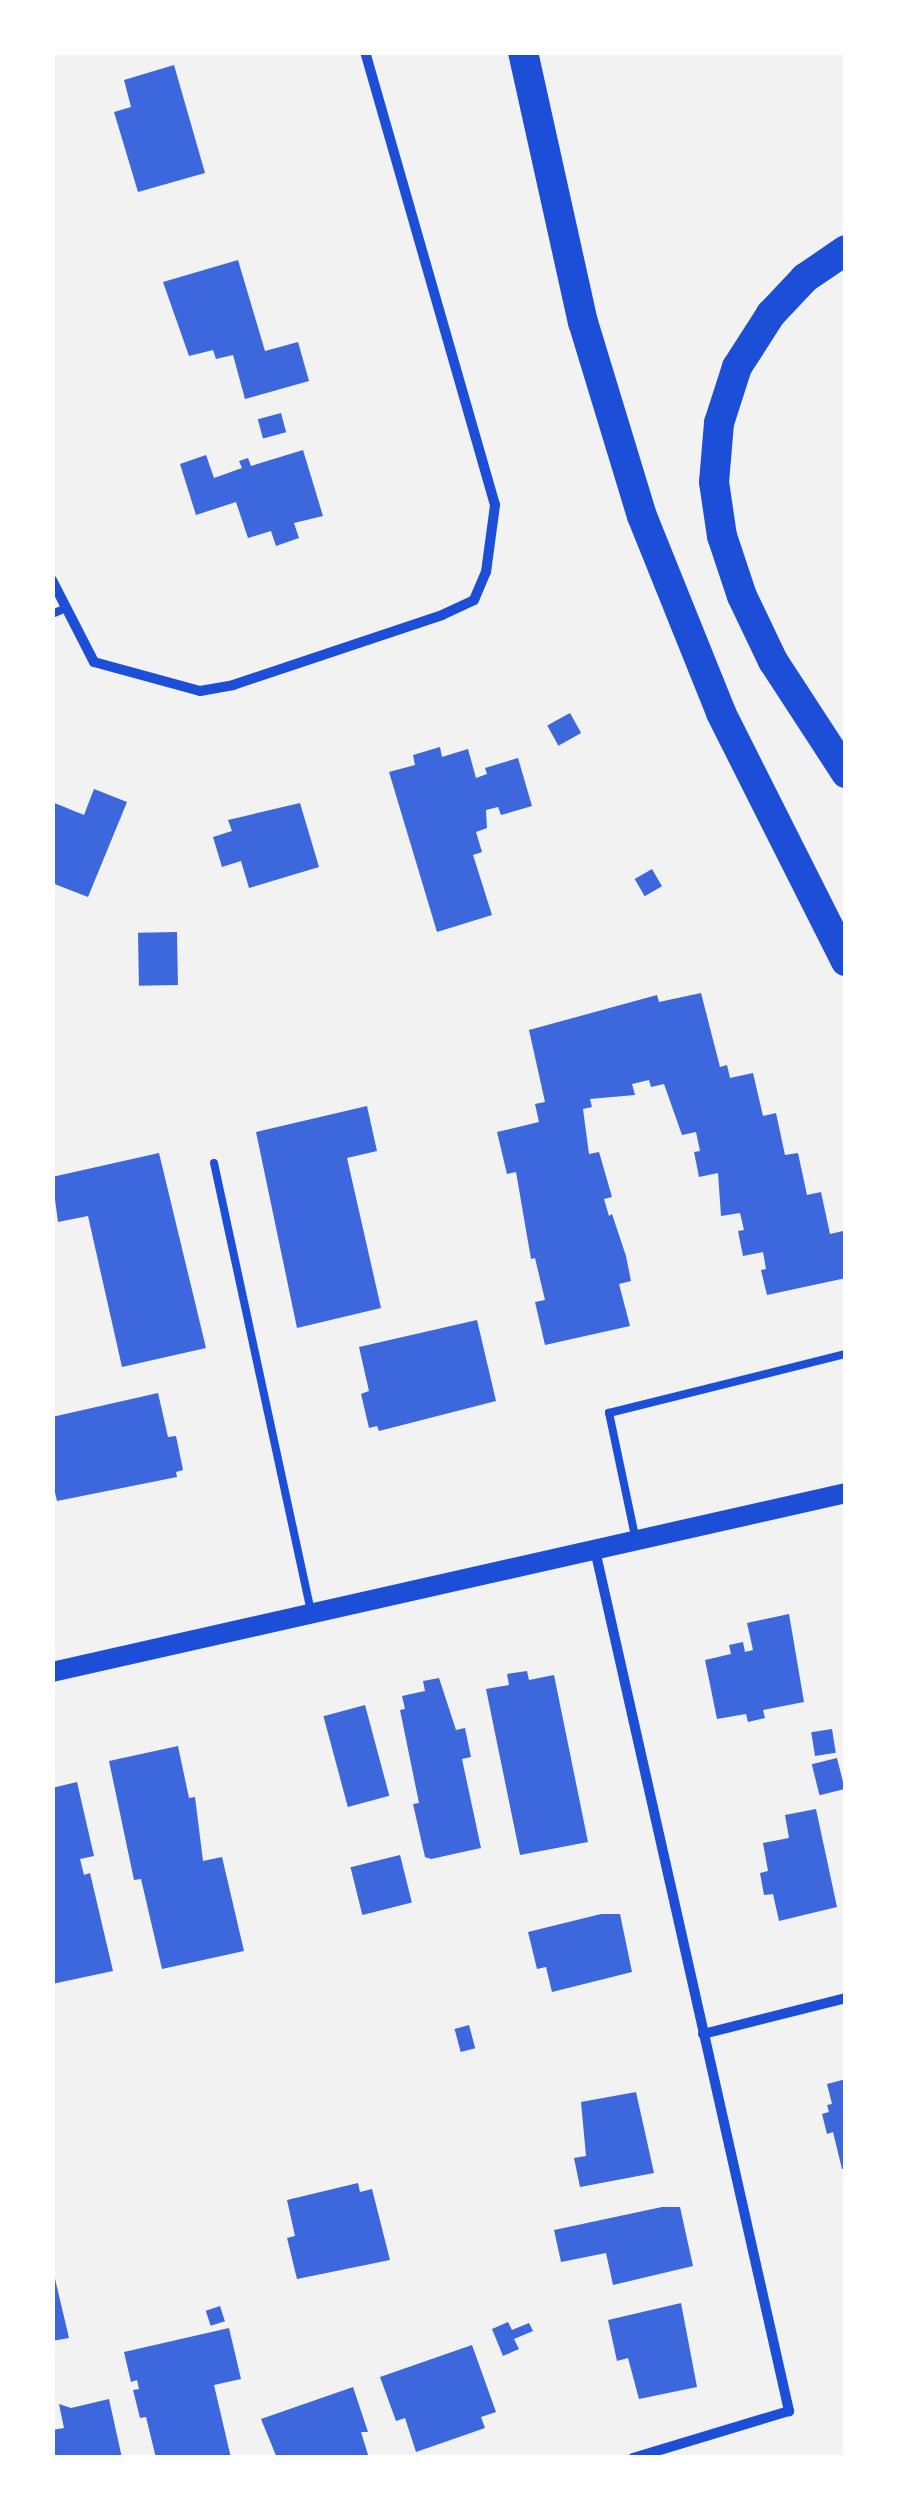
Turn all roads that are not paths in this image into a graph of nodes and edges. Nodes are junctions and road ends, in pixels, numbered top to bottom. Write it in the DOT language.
graph roads {
  1 [pos="366,52"];
  2 [pos="523,52"];
  3 [pos="846,250"];
  4 [pos="52,580"];
  5 [pos="58,611"];
  6 [pos="846,774"];
  7 [pos="846,962"];
  8 [pos="214,1163"];
  9 [pos="846,1354"];
  10 [pos="846,1493"];
  11 [pos="636,1541"];
  12 [pos="595,1550"];
  13 [pos="311,1612"];
  14 [pos="52,1672"];
  15 [pos="846,1998"];
  16 [pos="703,2034"];
  17 [pos="633,2458"];
  1 -- 5 [label="street"];
  2 -- 7 [label="highway"];
  3 -- 6 [label="highway"];
  4 -- 5 [label="street"];
  8 -- 13 [label="lane"];
  9 -- 11 [label="lane"];
  10 -- 11 [label="main road"];
  11 -- 12 [label="main road"];
  12 -- 13 [label="main road"];
  12 -- 16 [label="street"];
  13 -- 14 [label="main road"];
  15 -- 16 [label="street"];
  16 -- 17 [label="street"];
}
